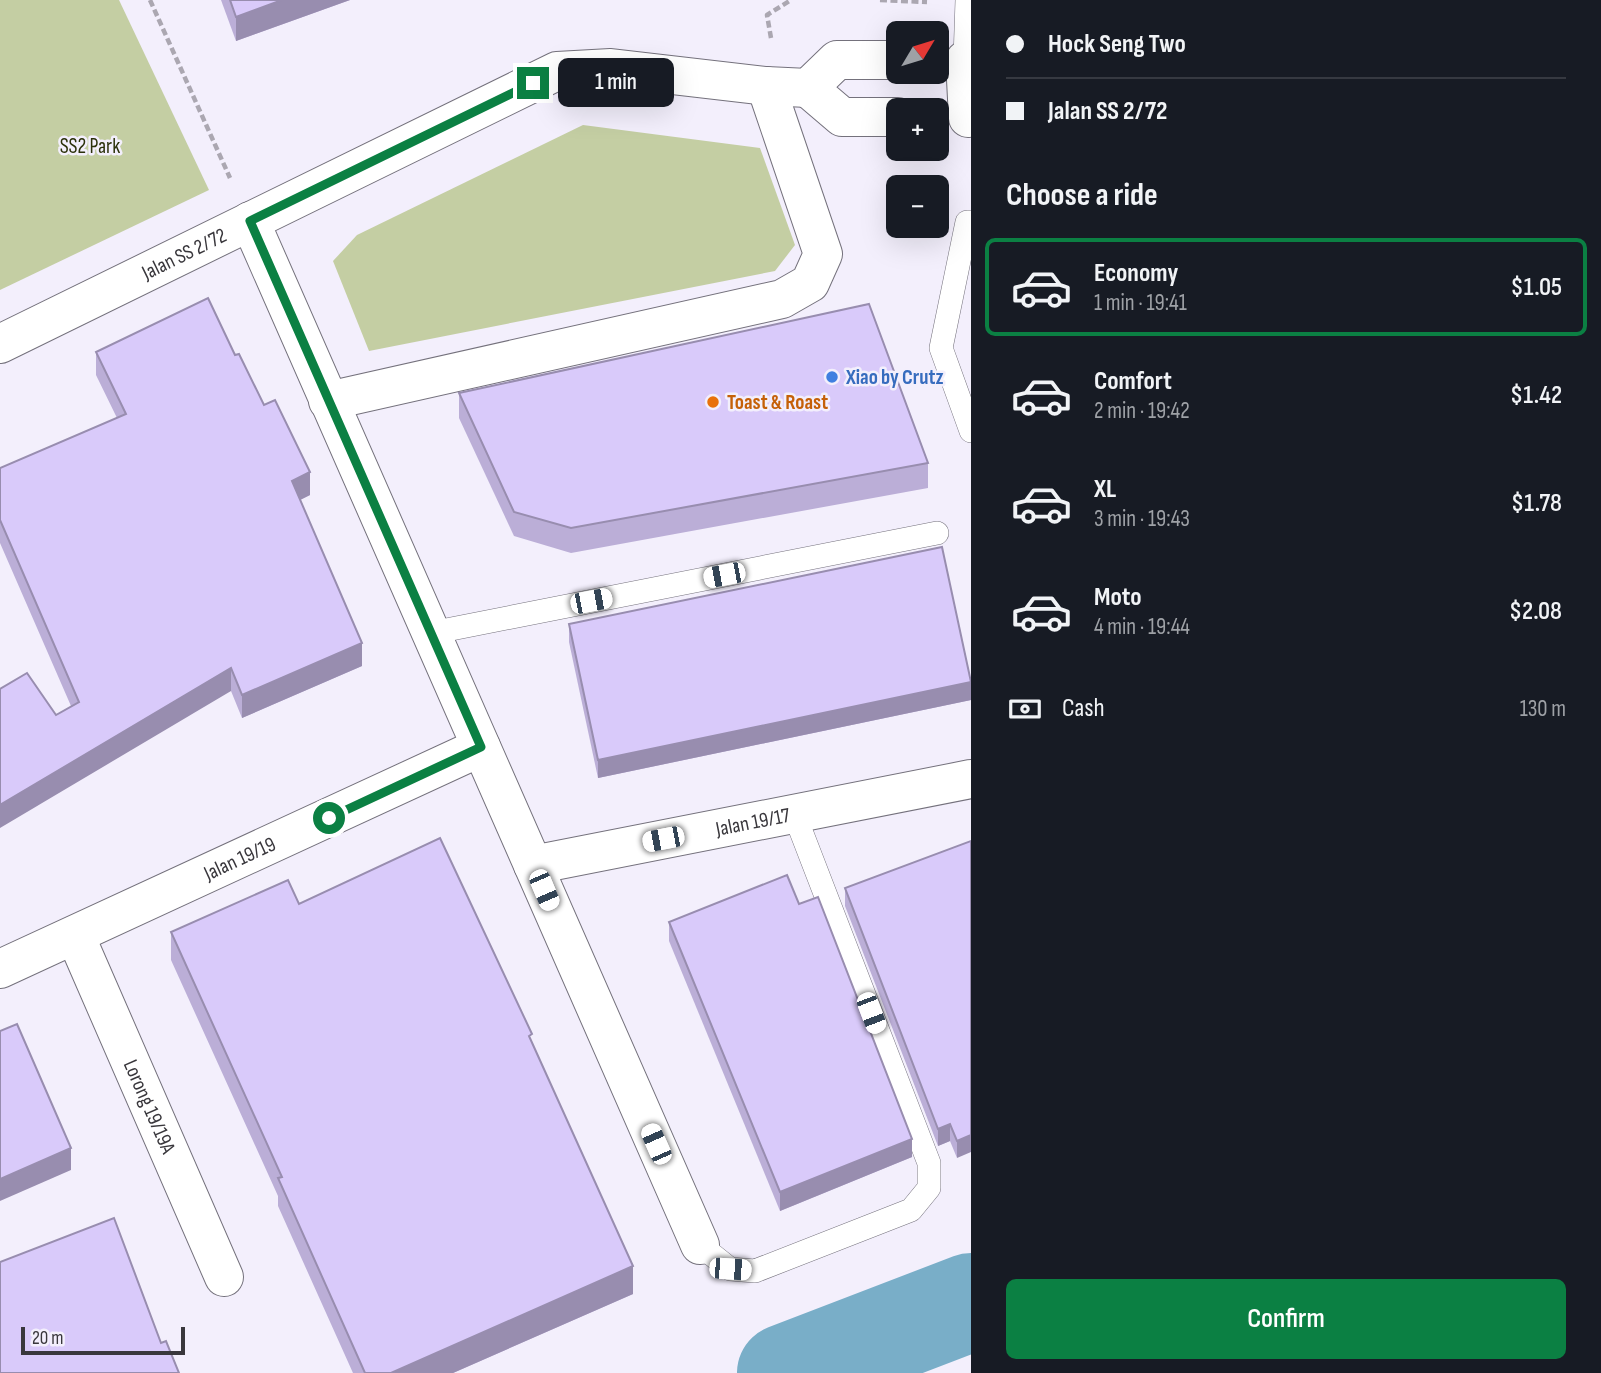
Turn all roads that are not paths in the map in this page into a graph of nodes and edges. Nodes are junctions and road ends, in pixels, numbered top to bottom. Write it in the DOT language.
graph roads {
  1 [pos="967,0"];
  2 [pos="886,60"];
  3 [pos="958,60"];
  4 [pos="766,86"];
  5 [pos="808,88"];
  6 [pos="886,117"];
  7 [pos="958,118"];
  8 [pos="250,221"];
  9 [pos="971,222"];
  10 [pos="0,344"];
  11 [pos="328,401"];
  12 [pos="971,431"];
  13 [pos="937,533"];
  14 [pos="431,633"];
  15 [pos="481,747"];
  16 [pos="971,779"];
  17 [pos="794,813"];
  18 [pos="533,865"];
  19 [pos="75,935"];
  20 [pos="0,969"];
  21 [pos="700,1245"];
  22 [pos="223,1277"];
  1 -- 3 [label="lane"];
  2 -- 5 [label="street"];
  3 -- 7 [label="street"];
  4 -- 5 [label="street, Jalan SS 2/72"];
  4 -- 8 [label="street, Jalan SS 2/72"];
  4 -- 11 [label="street"];
  5 -- 6 [label="street"];
  8 -- 10 [label="street, Jalan SS 2/72"];
  8 -- 11 [label="street"];
  9 -- 12 [label="lane"];
  11 -- 14 [label="street"];
  13 -- 14 [label="lane"];
  14 -- 15 [label="street"];
  15 -- 18 [label="street"];
  15 -- 19 [label="street, Jalan 19/19"];
  16 -- 17 [label="street, Jalan 19/17"];
  17 -- 18 [label="street, Jalan 19/17"];
  17 -- 21 [label="lane"];
  18 -- 21 [label="street"];
  19 -- 20 [label="street, Jalan 19/19"];
  19 -- 22 [label="street, Lorong 19/19A"];
}
